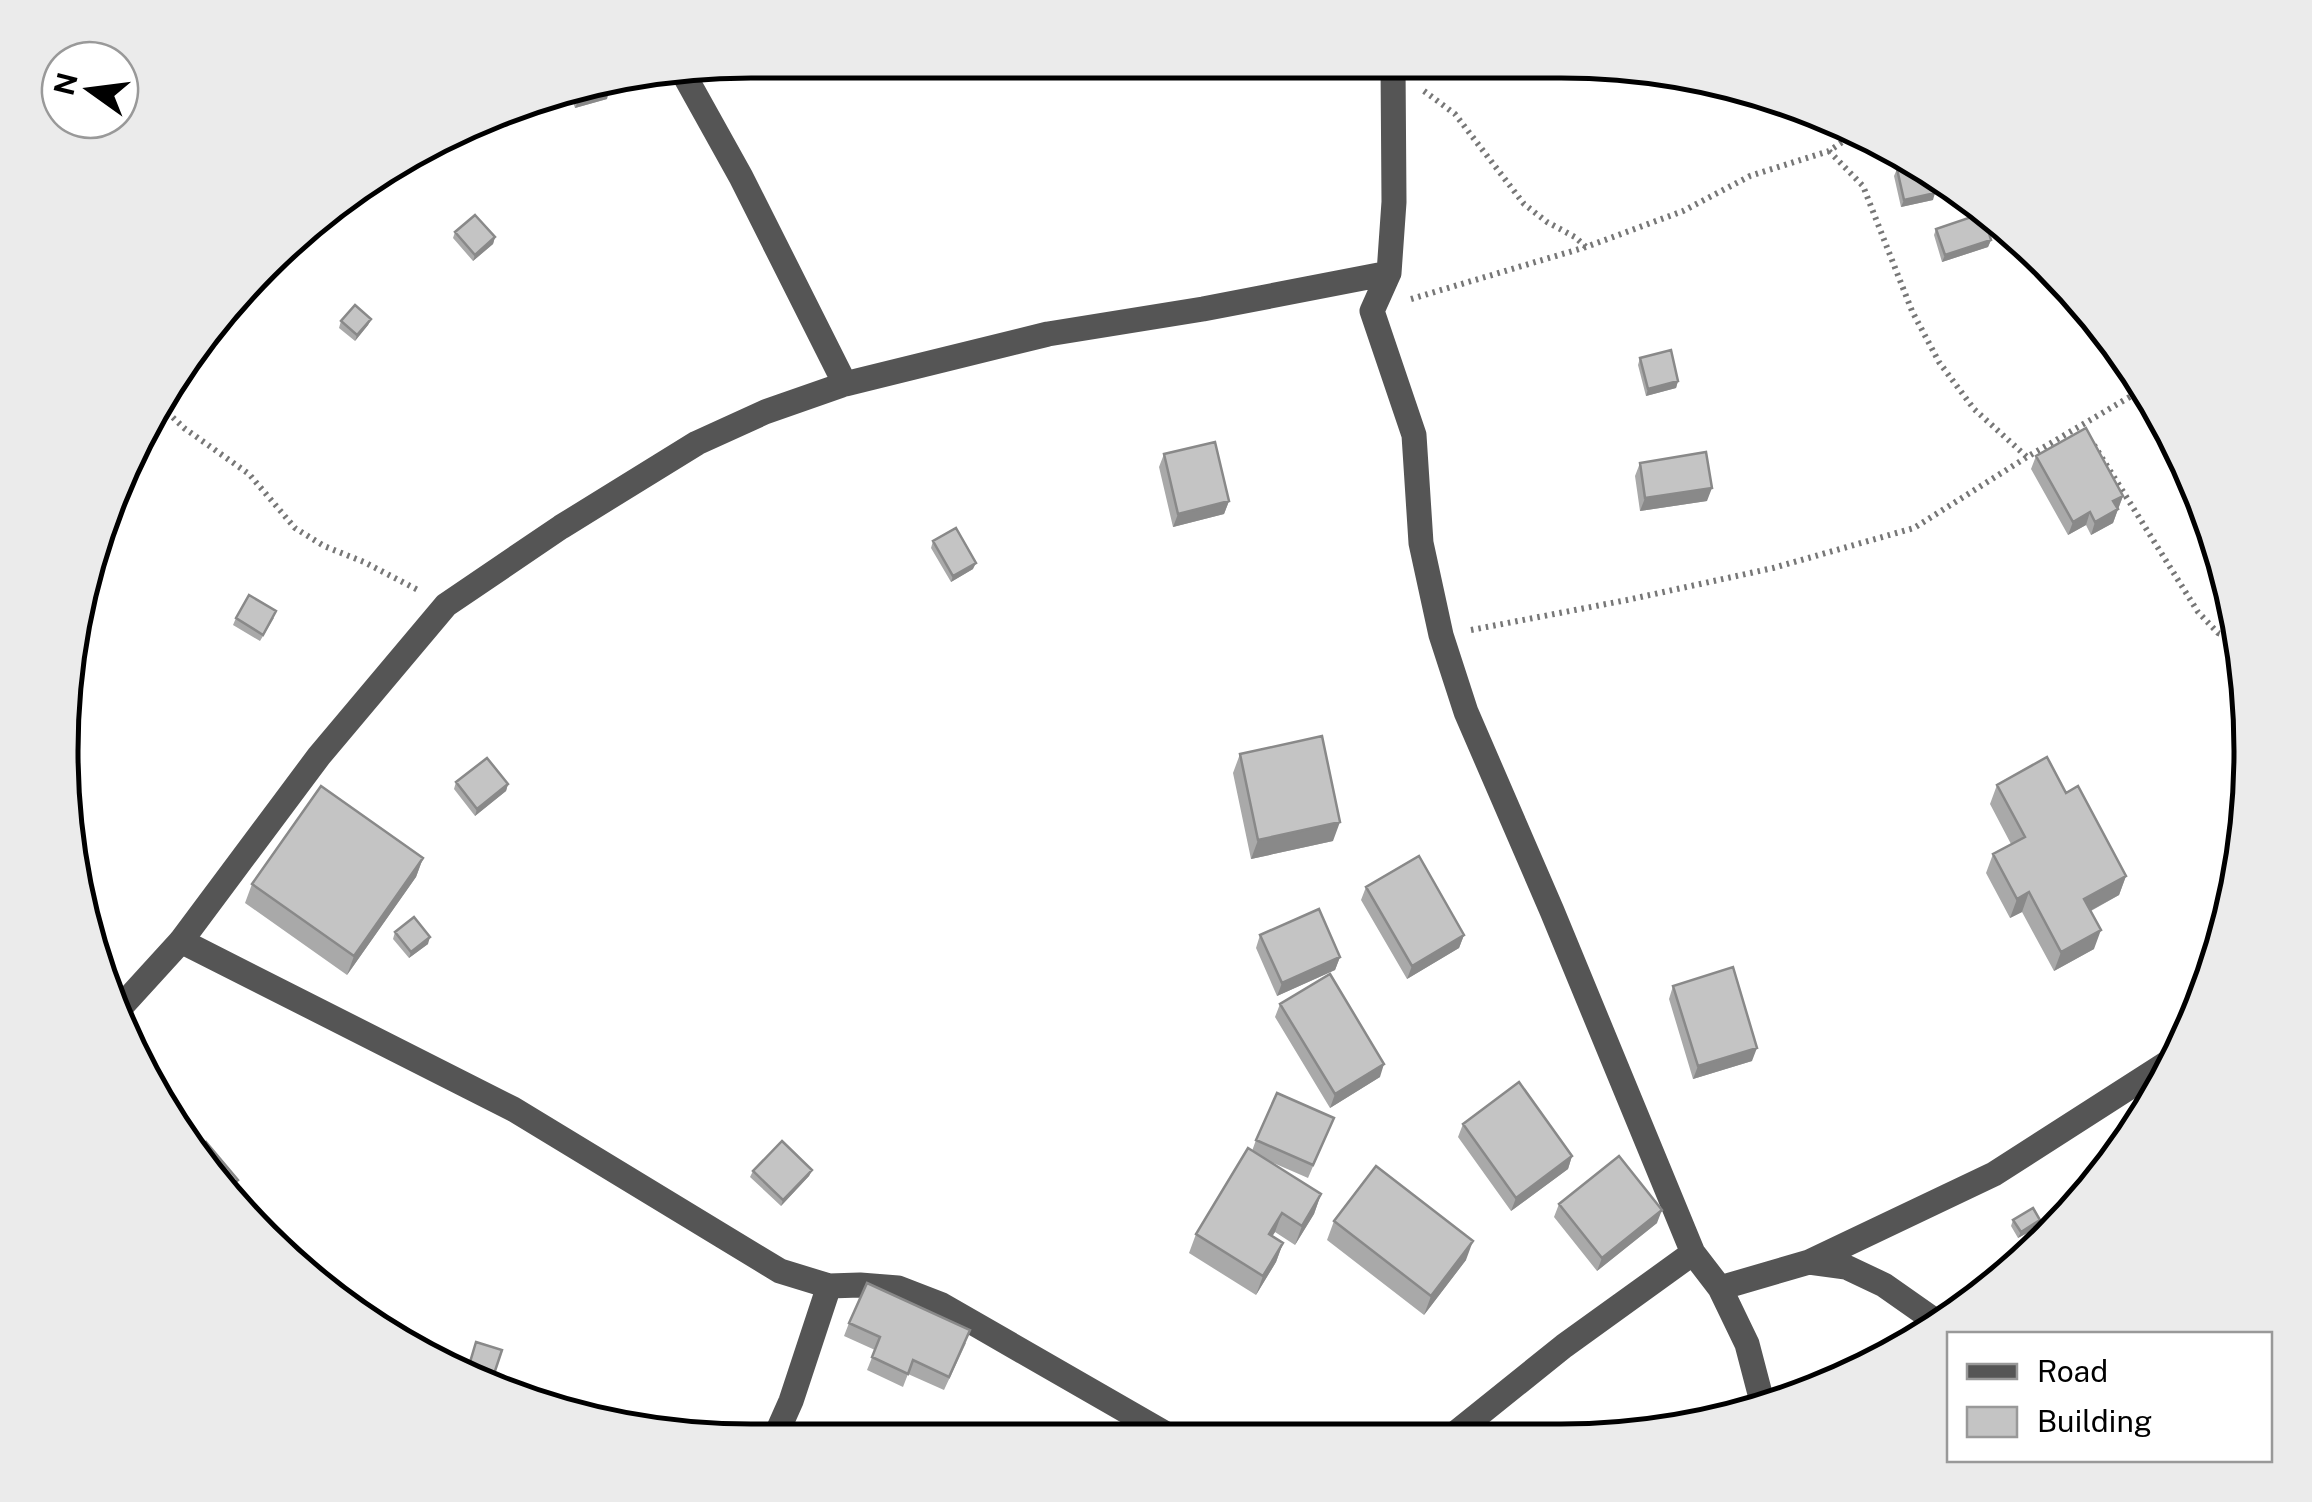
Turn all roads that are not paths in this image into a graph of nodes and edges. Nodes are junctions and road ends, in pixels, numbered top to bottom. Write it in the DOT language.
graph roads {
  1 [pos="1394,78"];
  2 [pos="687,81"];
  3 [pos="1389,273"];
  4 [pos="844,384"];
  5 [pos="181,941"];
  6 [pos="126,1002"];
  7 [pos="2152,1072"];
  8 [pos="1693,1254"];
  9 [pos="1809,1262"];
  10 [pos="829,1286"];
  11 [pos="1720,1288"];
  12 [pos="1928,1315"];
  13 [pos="1760,1394"];
  14 [pos="781,1424"];
  15 [pos="1149,1424"];
  16 [pos="1467,1424"];
  1 -- 3 [label="street"];
  2 -- 4 [label="street"];
  3 -- 4 [label="street"];
  3 -- 8 [label="street"];
  4 -- 5 [label="street"];
  5 -- 6 [label="street"];
  5 -- 10 [label="street"];
  7 -- 9 [label="street"];
  8 -- 11 [label="street"];
  8 -- 16 [label="street"];
  9 -- 11 [label="street"];
  9 -- 12 [label="street"];
  10 -- 14 [label="street"];
  10 -- 15 [label="street"];
  11 -- 13 [label="street"];
}
